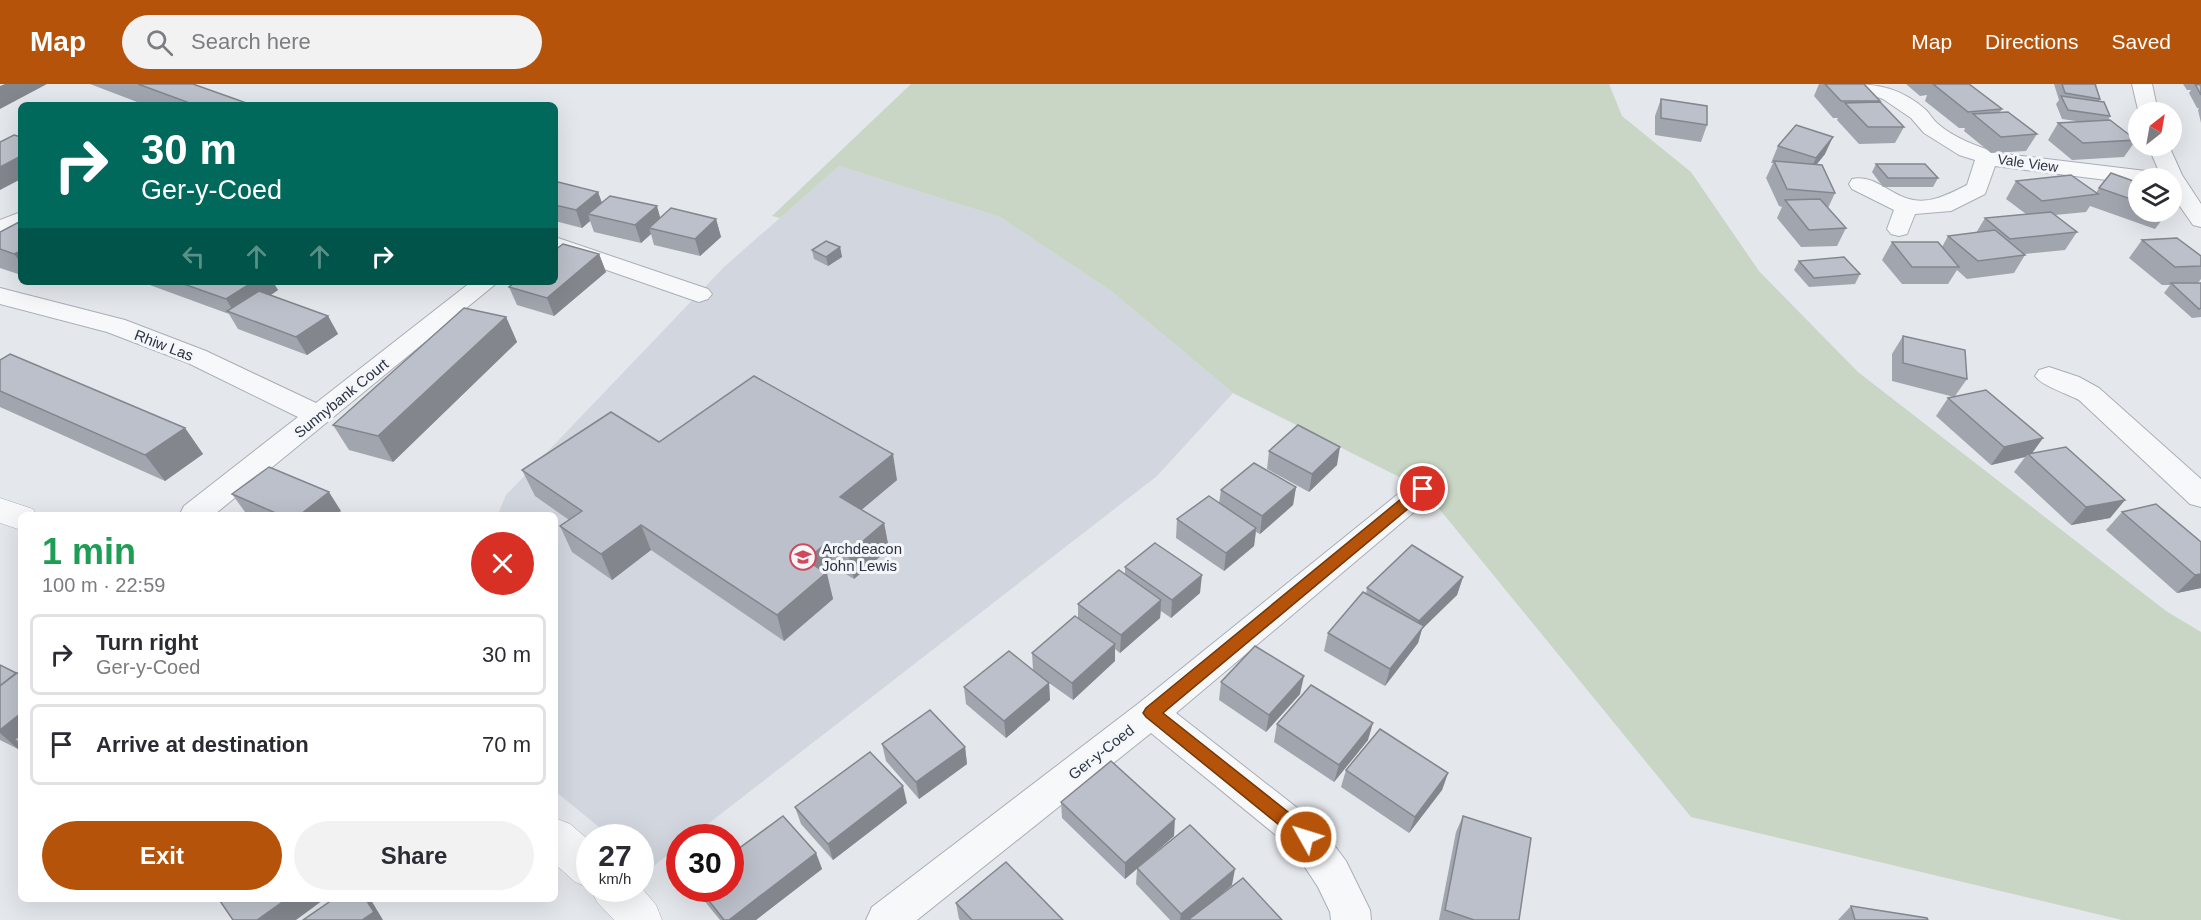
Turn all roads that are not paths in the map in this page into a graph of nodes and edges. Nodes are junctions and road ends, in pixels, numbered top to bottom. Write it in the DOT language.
graph roads {
  1 [pos="1858,84"];
  2 [pos="2142,84"];
  3 [pos="2146,102"];
  4 [pos="1987,157"];
  5 [pos="2128,176"];
  6 [pos="1860,184"];
  7 [pos="2182,193"];
  8 [pos="18,220"];
  9 [pos="2201,220"];
  10 [pos="0,229"];
  11 [pos="558,245"];
  12 [pos="482,285"];
  13 [pos="699,294"];
  14 [pos="0,296"];
  15 [pos="2049,376"];
  16 [pos="319,416"];
  17 [pos="1423,489"];
  18 [pos="2201,496"];
  19 [pos="0,510"];
  20 [pos="198,512"];
  21 [pos="18,517"];
  22 [pos="1151,713"];
  23 [pos="558,840"];
  24 [pos="576,856"];
  25 [pos="626,902"];
  26 [pos="640,920"];
  27 [pos="886,920"];
  28 [pos="1351,920"];
  1 -- 4 [label="street, Vale View"];
  2 -- 3 [label="street"];
  4 -- 5 [label="street, Vale View"];
  4 -- 6 [label="street"];
  7 -- 9 [label="street"];
  8 -- 10 [label="street"];
  11 -- 13 [label="street"];
  12 -- 16 [label="street, Sunnybank Court"];
  14 -- 16 [label="street, Rhiw Las"];
  15 -- 18 [label="street"];
  16 -- 20 [label="street, Sunnybank Court"];
  17 -- 22 [label="street, Ger-y-Coed"];
  19 -- 21 [label="street"];
  22 -- 27 [label="street, Ger-y-Coed"];
  22 -- 28 [label="street"];
  23 -- 24 [label="street"];
  25 -- 26 [label="street"];
}
